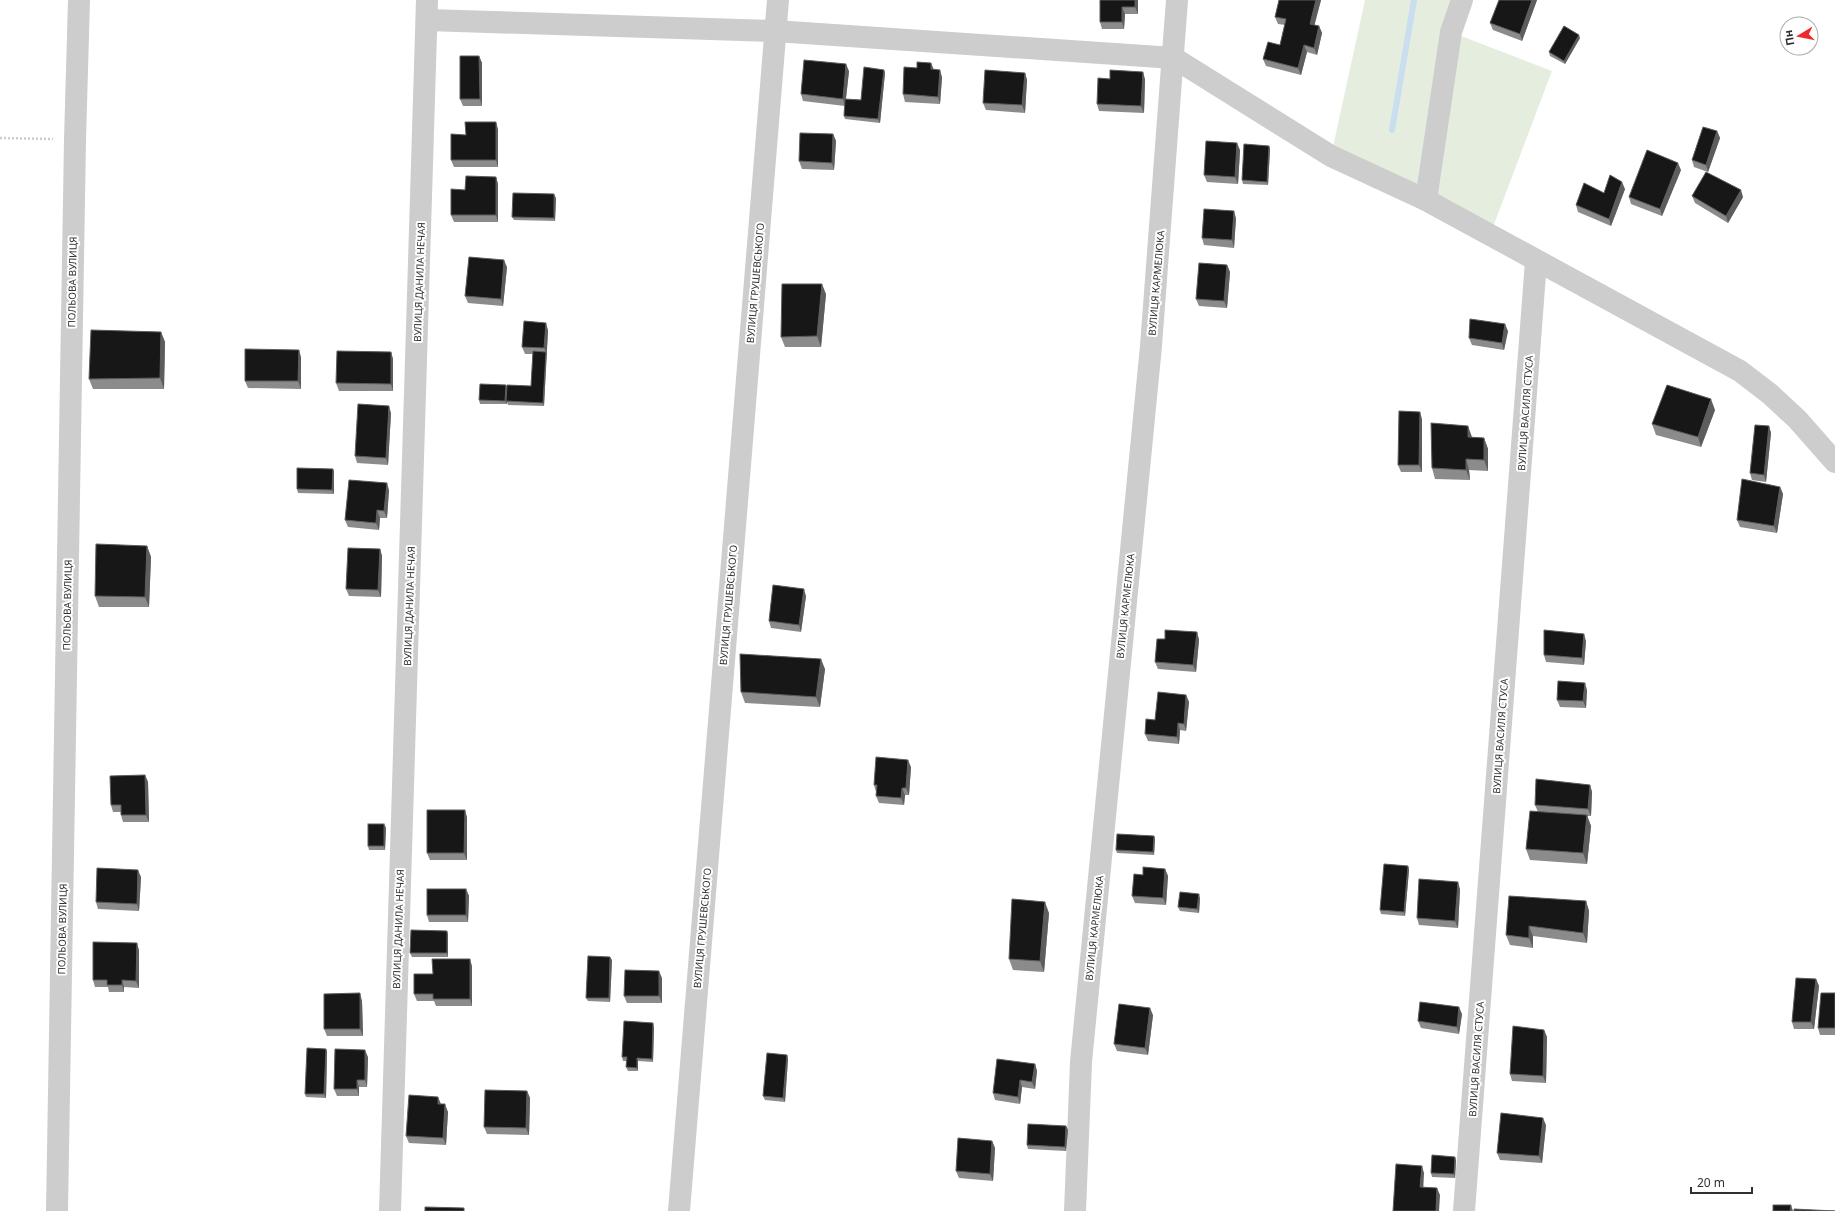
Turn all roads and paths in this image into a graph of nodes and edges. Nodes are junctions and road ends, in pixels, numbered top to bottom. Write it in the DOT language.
graph roads {
  1 [pos="79,0"];
  2 [pos="778,0"];
  3 [pos="1177,0"];
  4 [pos="1462,0"];
  5 [pos="427,10"];
  6 [pos="775,31"];
  7 [pos="1174,58"];
  8 [pos="0,138"];
  9 [pos="75,140"];
  10 [pos="1426,200"];
  11 [pos="1536,261"];
  12 [pos="1835,462"];
  13 [pos="57,1211"];
  14 [pos="390,1211"];
  15 [pos="679,1211"];
  16 [pos="1075,1211"];
  17 [pos="1464,1211"];
  1 -- 9 [label="street, ПОЛЬОВА ВУЛИЦЯ"];
  2 -- 6 [label="street, ВУЛИЦЯ ГРУШЕВСЬКОГО"];
  3 -- 7 [label="street, ВУЛИЦЯ КАРМЕЛЮКА"];
  4 -- 10 [label="street"];
  5 -- 6 [label="street"];
  5 -- 14 [label="street, ВУЛИЦЯ ДАНИЛА НЕЧАЯ"];
  6 -- 7 [label="street"];
  6 -- 15 [label="street, ВУЛИЦЯ ГРУШЕВСЬКОГО"];
  7 -- 10 [label="street"];
  7 -- 16 [label="street, ВУЛИЦЯ КАРМЕЛЮКА"];
  8 -- 9 [label="path"];
  9 -- 13 [label="street, ПОЛЬОВА ВУЛИЦЯ"];
  10 -- 11 [label="street"];
  11 -- 12 [label="street"];
  11 -- 17 [label="street, ВУЛИЦЯ ВАСИЛЯ СТУСА"];
}
